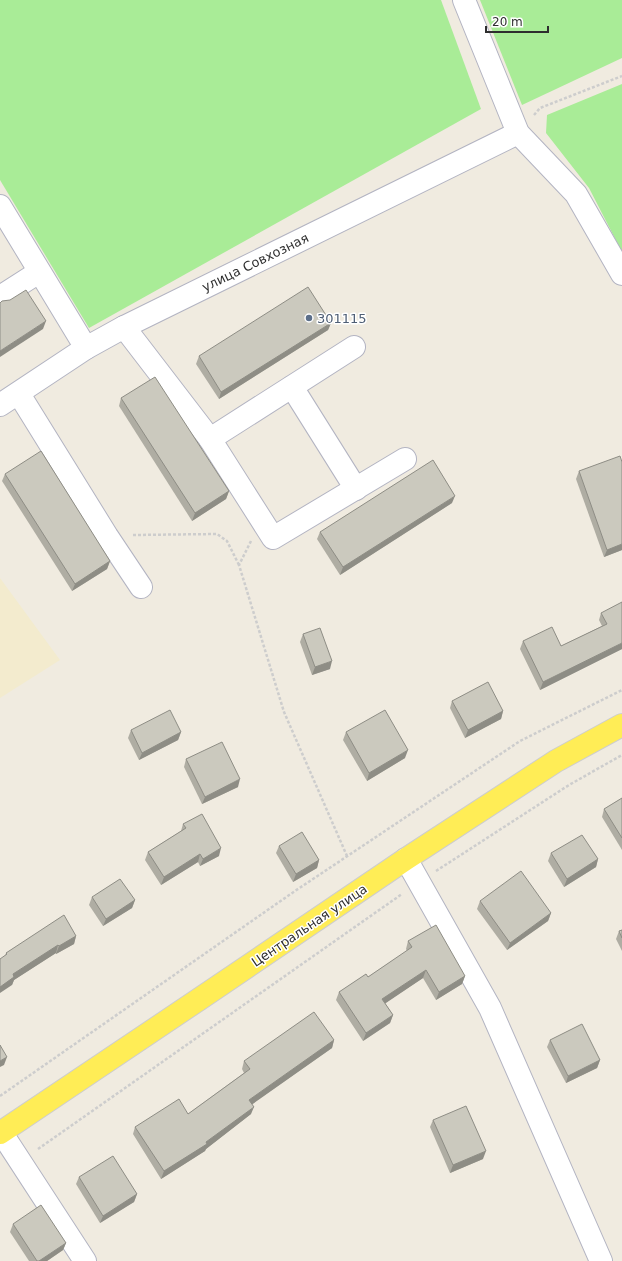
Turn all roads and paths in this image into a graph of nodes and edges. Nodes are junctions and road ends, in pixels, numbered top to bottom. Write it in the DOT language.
graph roads {
  1 [pos="464,0"];
  2 [pos="622,76"];
  3 [pos="518,133"];
  4 [pos="0,206"];
  5 [pos="39,272"];
  6 [pos="622,274"];
  7 [pos="0,297"];
  8 [pos="124,327"];
  9 [pos="354,347"];
  10 [pos="86,348"];
  11 [pos="292,387"];
  12 [pos="19,394"];
  13 [pos="0,405"];
  14 [pos="210,439"];
  15 [pos="405,460"];
  16 [pos="356,489"];
  17 [pos="262,520"];
  18 [pos="107,536"];
  19 [pos="239,565"];
  20 [pos="141,587"];
  21 [pos="622,690"];
  22 [pos="622,725"];
  23 [pos="622,755"];
  24 [pos="346,856"];
  25 [pos="406,859"];
  26 [pos="419,882"];
  27 [pos="0,1096"];
  28 [pos="0,1132"];
  29 [pos="19,1162"];
  30 [pos="85,1261"];
  31 [pos="601,1261"];
  1 -- 3 [label="street"];
  2 -- 3 [label="path"];
  3 -- 6 [label="street"];
  3 -- 8 [label="street, улица Совхозная"];
  4 -- 5 [label="street"];
  5 -- 7 [label="street"];
  5 -- 10 [label="street"];
  8 -- 10 [label="street, улица Совхозная"];
  8 -- 14 [label="street"];
  9 -- 11 [label="street"];
  10 -- 12 [label="street, улица Совхозная"];
  11 -- 14 [label="street"];
  11 -- 16 [label="street"];
  12 -- 13 [label="street, улица Совхозная"];
  12 -- 18 [label="street"];
  14 -- 17 [label="street"];
  15 -- 16 [label="street"];
  16 -- 17 [label="street"];
  17 -- 19 [label="path"];
  18 -- 19 [label="path"];
  18 -- 20 [label="street"];
  19 -- 24 [label="path"];
  21 -- 24 [label="path"];
  22 -- 25 [label="main road, Центральная улица"];
  23 -- 26 [label="path"];
  24 -- 27 [label="path"];
  25 -- 26 [label="street"];
  25 -- 28 [label="main road, Центральная улица"];
  26 -- 29 [label="path"];
  26 -- 31 [label="street"];
  28 -- 29 [label="street"];
  29 -- 30 [label="street"];
}
